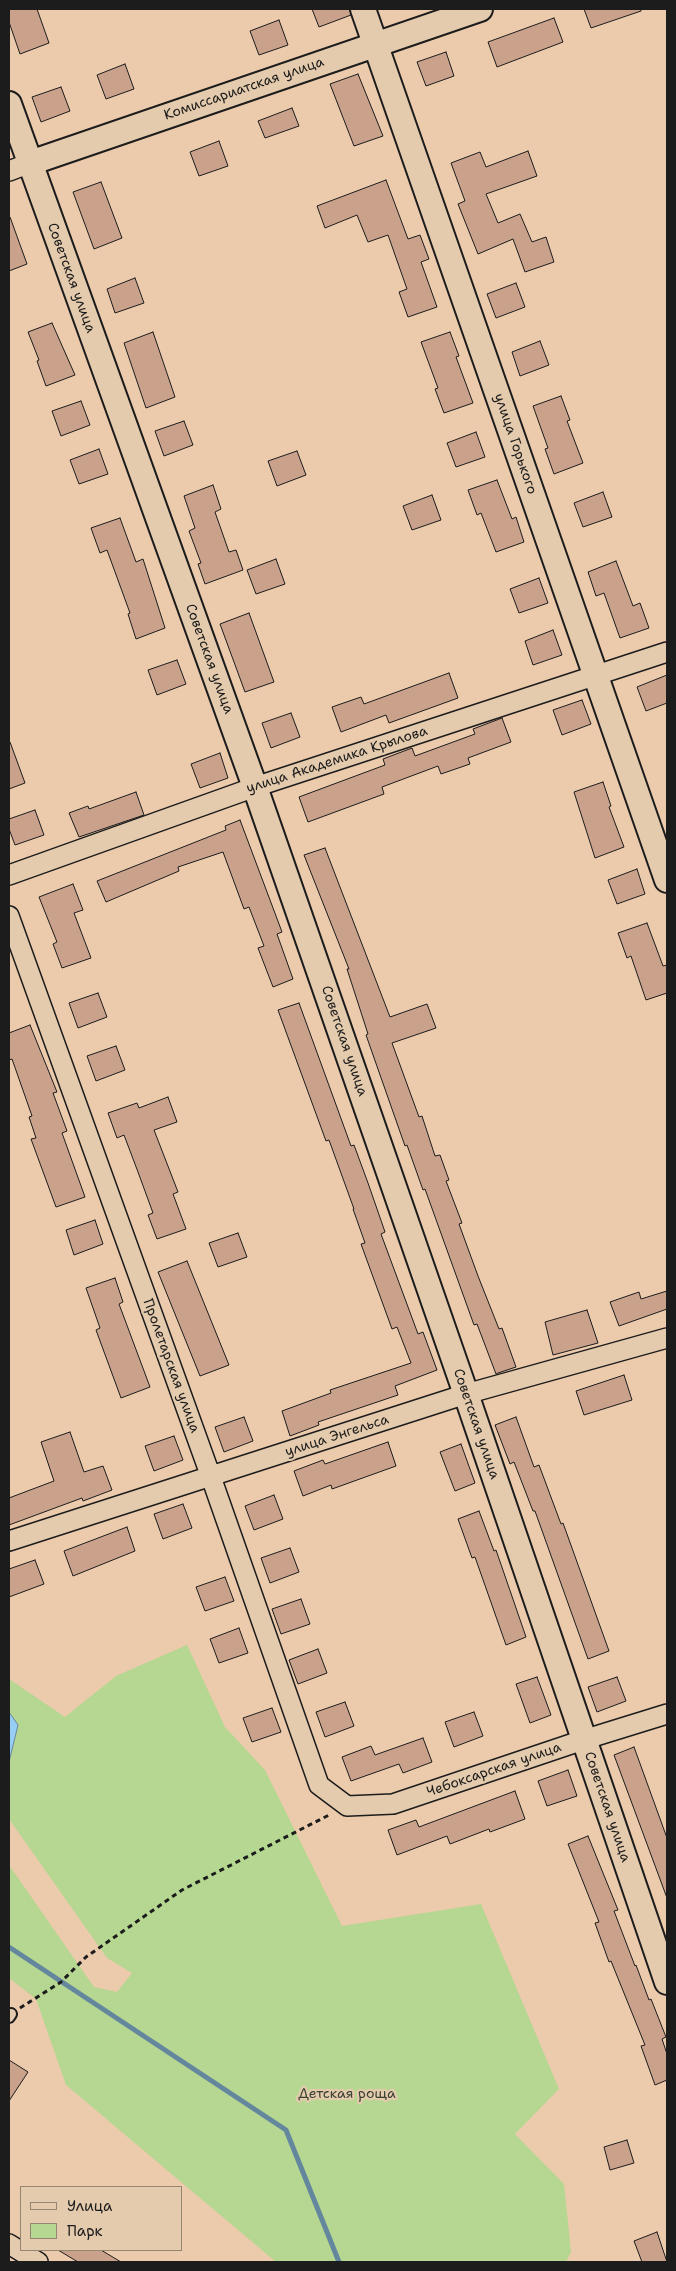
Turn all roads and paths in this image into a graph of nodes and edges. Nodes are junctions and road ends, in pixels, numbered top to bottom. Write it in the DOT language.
graph roads {
  1 [pos="363,9"];
  2 [pos="480,9"];
  3 [pos="375,44"];
  4 [pos="9,104"];
  5 [pos="19,167"];
  6 [pos="667,652"];
  7 [pos="596,676"];
  8 [pos="255,787"];
  9 [pos="9,875"];
  10 [pos="667,880"];
  11 [pos="9,916"];
  12 [pos="667,1338"];
  13 [pos="466,1394"];
  14 [pos="211,1477"];
  15 [pos="9,1541"];
  16 [pos="667,1714"];
  17 [pos="583,1740"];
  18 [pos="347,1806"];
  19 [pos="667,1982"];
  20 [pos="10,2016"];
  21 [pos="9,2244"];
  22 [pos="20,2251"];
  23 [pos="20,2251"];
  24 [pos="38,2262"];
  1 -- 3 [label="street, улица Горького"];
  2 -- 3 [label="street, Комиссариатская улица"];
  3 -- 5 [label="street, Комиссариатская улица"];
  3 -- 7 [label="street, улица Горького"];
  4 -- 5 [label="street, Советская улица"];
  5 -- 8 [label="street, Советская улица"];
  6 -- 7 [label="street, улица Академика Крылова"];
  7 -- 8 [label="street, улица Академика Крылова"];
  7 -- 10 [label="street, улица Горького"];
  8 -- 9 [label="street, улица Академика Крылова"];
  8 -- 13 [label="street, Советская улица"];
  11 -- 14 [label="street, Пролетарская улица"];
  12 -- 13 [label="street, улица Энгельса"];
  13 -- 14 [label="street, улица Энгельса"];
  13 -- 17 [label="street, Советская улица"];
  14 -- 15 [label="street, улица Энгельса"];
  14 -- 18 [label="street, Пролетарская улица"];
  16 -- 17 [label="street, Чебоксарская улица"];
  17 -- 18 [label="street, Чебоксарская улица"];
  17 -- 19 [label="street, Советская улица"];
  18 -- 20 [label="path"];
  21 -- 22 [label="street"];
  23 -- 24 [label="street"];
}
